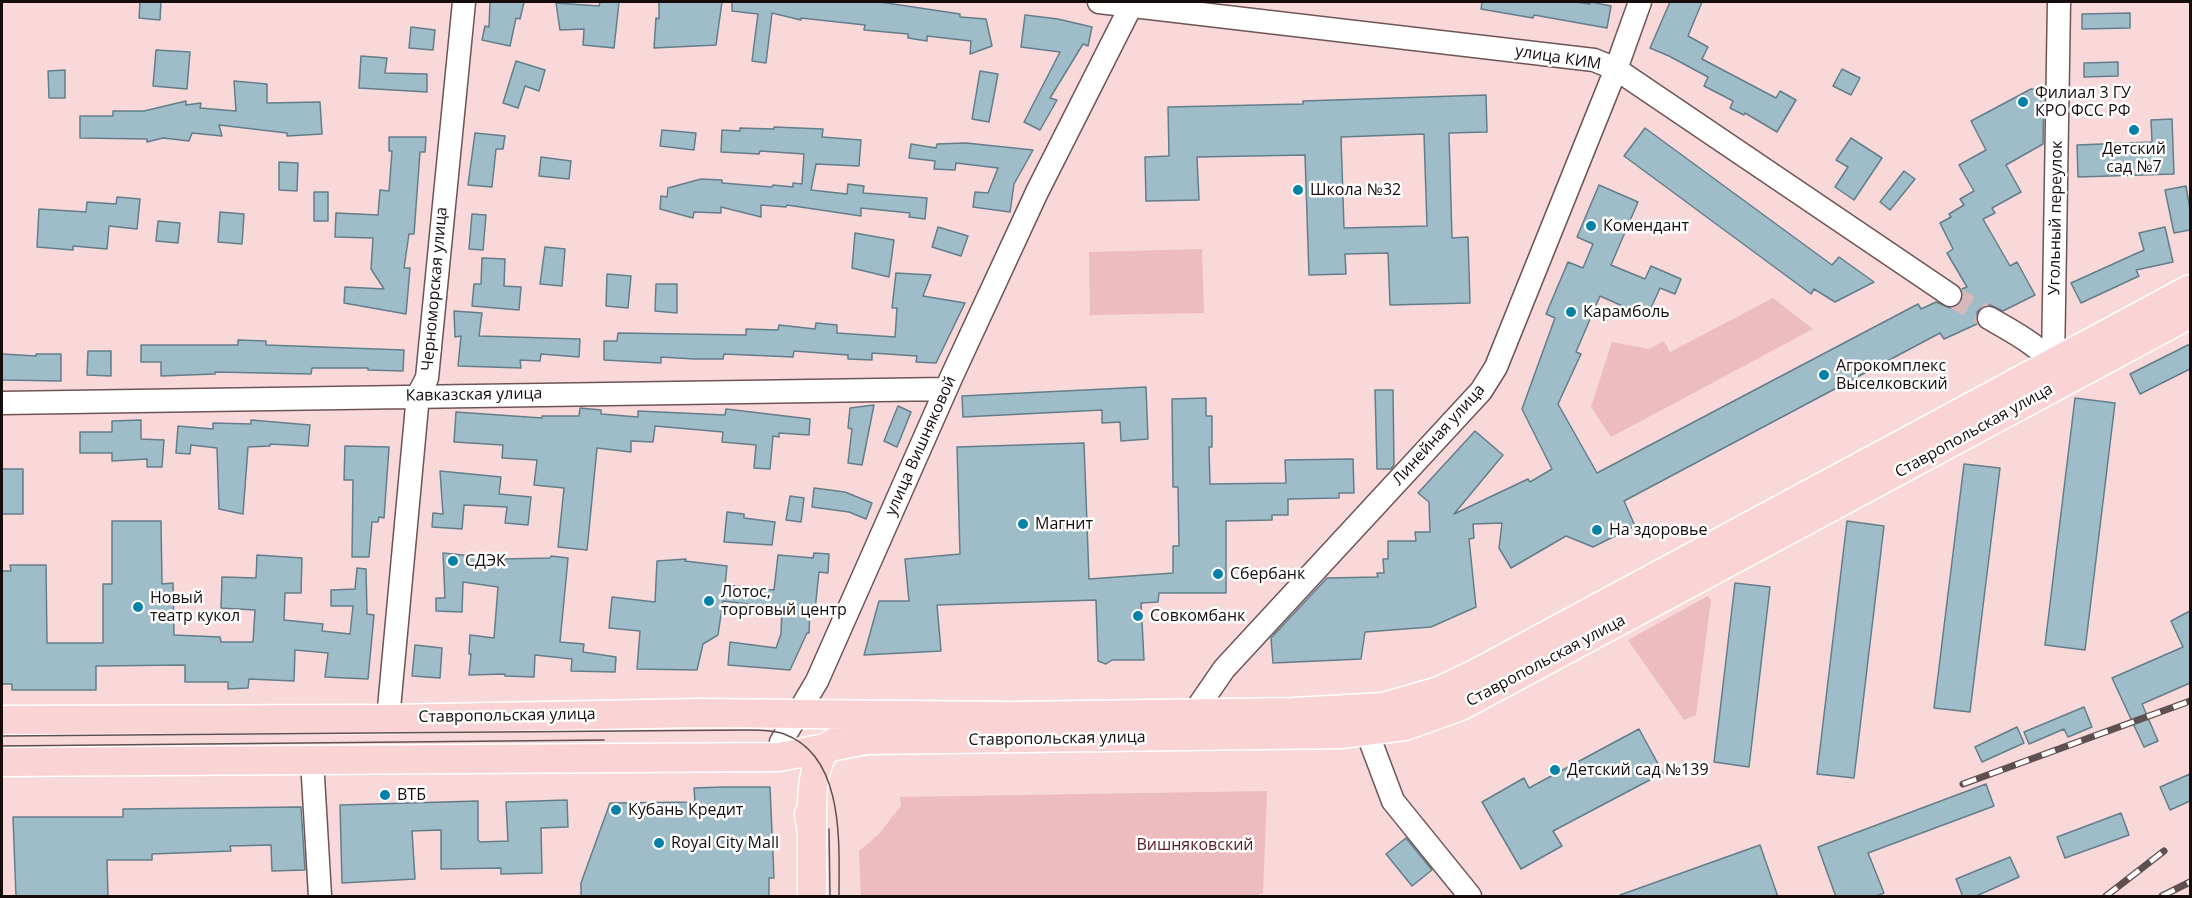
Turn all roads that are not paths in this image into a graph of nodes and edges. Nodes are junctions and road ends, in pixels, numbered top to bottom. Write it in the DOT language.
graph roads {
  1 [pos="464,2"];
  2 [pos="1100,2"];
  3 [pos="1640,2"];
  4 [pos="2059,2"];
  5 [pos="1132,3"];
  6 [pos="1616,69"];
  7 [pos="2190,289"];
  8 [pos="1950,295"];
  9 [pos="2190,314"];
  10 [pos="1989,318"];
  11 [pos="2058,372"];
  12 [pos="946,389"];
  13 [pos="418,395"];
  14 [pos="2,402"];
  15 [pos="797,713"];
  16 [pos="1193,714"];
  17 [pos="1012,716"];
  18 [pos="388,719"];
  19 [pos="2,720"];
  20 [pos="1366,732"];
  21 [pos="829,746"];
  22 [pos="779,757"];
  23 [pos="312,760"];
  24 [pos="2,762"];
  25 [pos="812,833"];
  26 [pos="320,897"];
  27 [pos="812,897"];
  28 [pos="1470,897"];
  1 -- 13 [label="street, Черноморская улица"];
  2 -- 5 [label="street, улица КИМ"];
  3 -- 6 [label="street, Линейная улица"];
  4 -- 11 [label="street, Угольный переулок"];
  5 -- 6 [label="street, улица КИМ"];
  5 -- 12 [label="street, улица Вишняковой"];
  6 -- 8 [label="street, улица КИМ"];
  6 -- 16 [label="street, Линейная улица"];
  7 -- 11 [label="main road, Ставропольская улица"];
  9 -- 11 [label="main road, Ставропольская улица"];
  10 -- 11 [label="street"];
  11 -- 16 [label="main road, Ставропольская улица"];
  11 -- 20 [label="main road, Ставропольская улица"];
  12 -- 13 [label="street, Кавказская улица"];
  12 -- 15 [label="street, улица Вишняковой"];
  13 -- 14 [label="street, Кавказская улица"];
  13 -- 18 [label="street, Черноморская улица"];
  15 -- 17 [label="main road, Ставропольская улица"];
  15 -- 18 [label="main road, Ставропольская улица"];
  15 -- 22 [label="street, улица Вишняковой"];
  16 -- 17 [label="main road, Ставропольская улица"];
  17 -- 21 [label="main road, Ставропольская улица"];
  18 -- 19 [label="main road, Ставропольская улица"];
  20 -- 21 [label="main road, Ставропольская улица"];
  20 -- 28 [label="street"];
  21 -- 22 [label="main road, Ставропольская улица"];
  21 -- 25 [label="main road"];
  22 -- 23 [label="main road, Ставропольская улица"];
  22 -- 25 [label="main road"];
  23 -- 24 [label="main road, Ставропольская улица"];
  23 -- 26 [label="street"];
  25 -- 27 [label="main road"];
}
